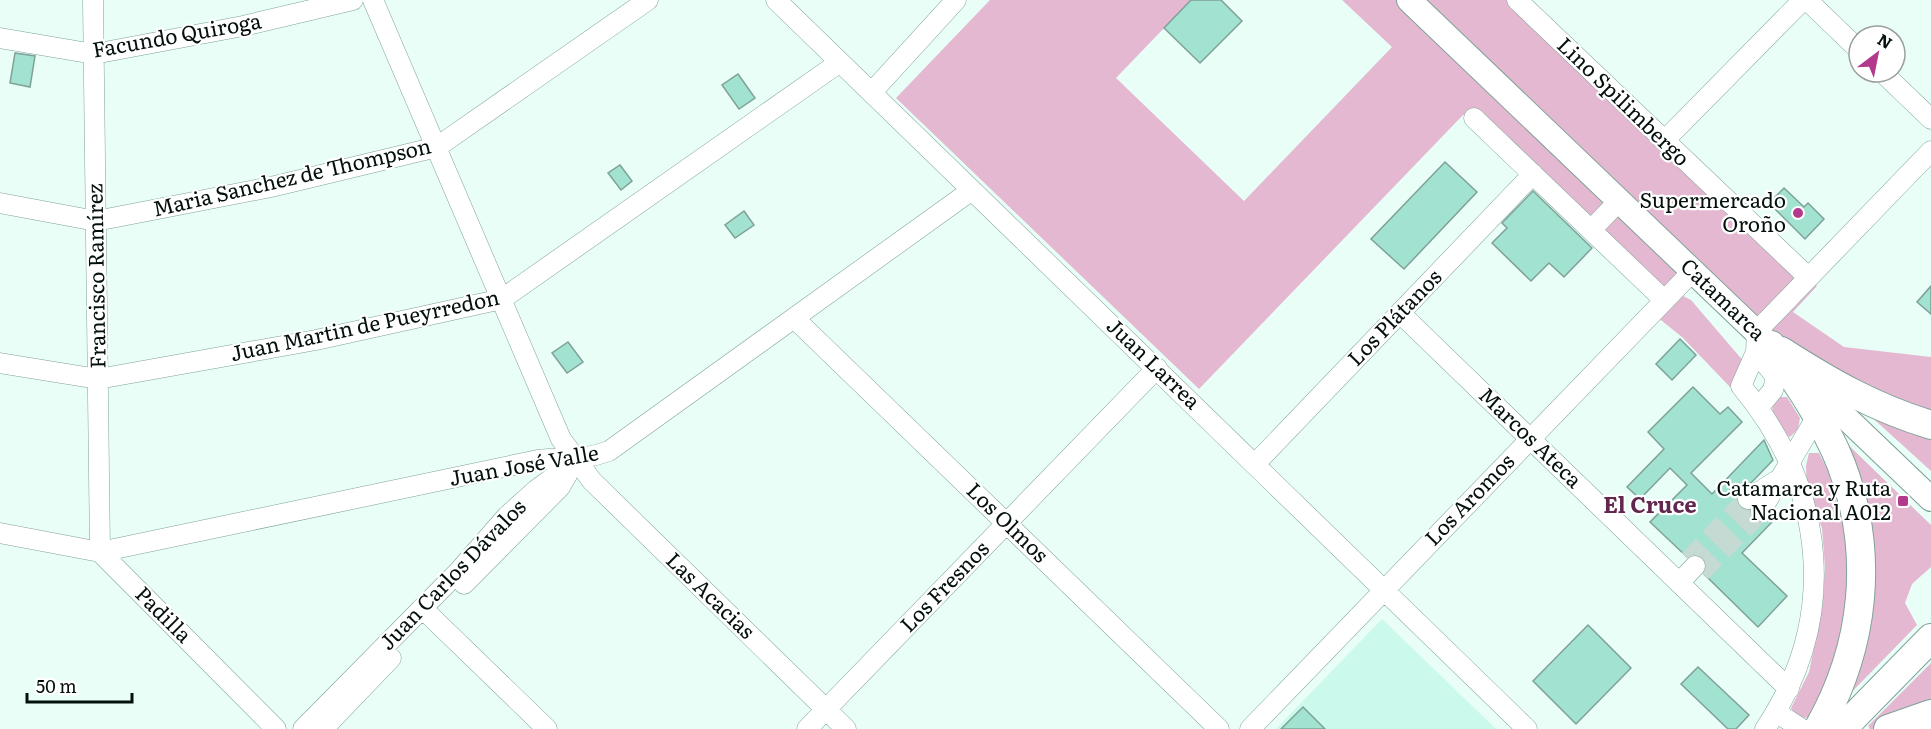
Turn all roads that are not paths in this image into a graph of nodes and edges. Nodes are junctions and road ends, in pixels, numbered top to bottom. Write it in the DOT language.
graph roads {
  1 [pos="93,0"];
  2 [pos="352,0"];
  3 [pos="374,0"];
  4 [pos="648,0"];
  5 [pos="776,0"];
  6 [pos="956,0"];
  7 [pos="1409,0"];
  8 [pos="1516,0"];
  9 [pos="1805,0"];
  10 [pos="0,38"];
  11 [pos="1847,39"];
  12 [pos="94,54"];
  13 [pos="840,62"];
  14 [pos="1895,84"];
  15 [pos="872,92"];
  16 [pos="1474,118"];
  17 [pos="1931,118"];
  18 [pos="1664,141"];
  19 [pos="437,147"];
  20 [pos="1931,151"];
  21 [pos="1533,174"];
  22 [pos="972,190"];
  23 [pos="1618,202"];
  24 [pos="0,203"];
  25 [pos="96,221"];
  26 [pos="1591,230"];
  27 [pos="1692,272"];
  28 [pos="1808,277"];
  29 [pos="502,299"];
  30 [pos="1664,300"];
  31 [pos="1400,313"];
  32 [pos="794,318"];
  33 [pos="1761,342"];
  34 [pos="0,363"];
  35 [pos="1157,368"];
  36 [pos="98,379"];
  37 [pos="1759,407"];
  38 [pos="1822,408"];
  39 [pos="1931,424"];
  40 [pos="1530,439"];
  41 [pos="577,460"];
  42 [pos="1256,463"];
  43 [pos="1790,463"];
  44 [pos="1931,498"];
  45 [pos="1755,505"];
  46 [pos="1007,523"];
  47 [pos="0,533"];
  48 [pos="100,552"];
  49 [pos="1384,588"];
  50 [pos="427,612"];
  51 [pos="1931,638"];
  52 [pos="1789,689"];
  53 [pos="826,709"];
  54 [pos="1776,712"];
  55 [pos="1931,714"];
  56 [pos="276,729"];
  57 [pos="303,729"];
  58 [pos="323,729"];
  59 [pos="548,729"];
  60 [pos="807,729"];
  61 [pos="846,729"];
  62 [pos="1219,729"];
  63 [pos="1250,729"];
  64 [pos="1527,729"];
  65 [pos="1765,729"];
  66 [pos="1802,729"];
  67 [pos="1818,729"];
  68 [pos="1842,729"];
  69 [pos="1888,729"];
  1 -- 12 [label="street, Francisco Ramírez"];
  2 -- 12 [label="street, Facundo Quiroga"];
  3 -- 19 [label="street, Las Acacias"];
  4 -- 19 [label="street, Maria Sanchez de Thompson"];
  5 -- 13 [label="street, Juan Larrea"];
  6 -- 15 [label="street"];
  7 -- 23 [label="main road, Catamarca"];
  8 -- 18 [label="street, Lino Spilimbergo"];
  9 -- 11 [label="street"];
  9 -- 18 [label="street"];
  10 -- 12 [label="street, Facundo Quiroga"];
  12 -- 25 [label="street, Francisco Ramírez"];
  13 -- 15 [label="street, Juan Larrea"];
  13 -- 29 [label="street, Juan Martin de Pueyrredon"];
  14 -- 17 [label="street"];
  15 -- 22 [label="street, Juan Larrea"];
  16 -- 21 [label="street"];
  18 -- 28 [label="street, Lino Spilimbergo"];
  19 -- 25 [label="street, Maria Sanchez de Thompson"];
  19 -- 29 [label="street, Las Acacias"];
  20 -- 28 [label="street"];
  21 -- 26 [label="street"];
  21 -- 31 [label="street, Los Plátanos"];
  22 -- 32 [label="street, Juan José Valle"];
  22 -- 35 [label="street, Juan Larrea"];
  23 -- 26 [label="street"];
  23 -- 27 [label="main road, Catamarca"];
  24 -- 25 [label="street, Maria Sanchez de Thompson"];
  25 -- 36 [label="street, Francisco Ramírez"];
  26 -- 30 [label="street"];
  27 -- 30 [label="street, Los Aromos"];
  27 -- 33 [label="main road, Catamarca"];
  28 -- 33 [label="street"];
  29 -- 36 [label="street, Juan Martin de Pueyrredon"];
  29 -- 41 [label="street, Las Acacias"];
  30 -- 40 [label="street, Los Aromos"];
  31 -- 40 [label="street, Marcos Ateca"];
  31 -- 42 [label="street, Los Plátanos"];
  32 -- 41 [label="street, Juan José Valle"];
  32 -- 46 [label="street, Los Olmos"];
  33 -- 37 [label="street"];
  33 -- 37 [label="street"];
  33 -- 38 [label="highway"];
  33 -- 39 [label="highway"];
  34 -- 36 [label="street, Juan Martin de Pueyrredon"];
  35 -- 42 [label="street, Juan Larrea"];
  35 -- 46 [label="street, Los Fresnos"];
  36 -- 48 [label="street, Francisco Ramírez"];
  37 -- 43 [label="street"];
  38 -- 43 [label="street"];
  38 -- 44 [label="main road"];
  38 -- 67 [label="highway"];
  40 -- 49 [label="street, Los Aromos"];
  40 -- 52 [label="street, Marcos Ateca"];
  41 -- 48 [label="street, Juan José Valle"];
  41 -- 50 [label="street, Juan Carlos Dávalos"];
  41 -- 53 [label="street, Las Acacias"];
  42 -- 49 [label="street, Juan Larrea"];
  43 -- 45 [label="street"];
  43 -- 52 [label="street"];
  46 -- 53 [label="street, Los Fresnos"];
  46 -- 62 [label="street, Los Olmos"];
  47 -- 48 [label="street, Juan José Valle"];
  48 -- 56 [label="street, Padilla"];
  49 -- 63 [label="street, Los Aromos"];
  49 -- 64 [label="street, Juan Larrea"];
  50 -- 57 [label="street, Juan Carlos Dávalos"];
  50 -- 58 [label="street, Juan Carlos Dávalos"];
  50 -- 59 [label="street"];
  51 -- 68 [label="highway"];
  52 -- 54 [label="street"];
  53 -- 60 [label="street, Los Fresnos"];
  53 -- 61 [label="street, Las Acacias"];
  54 -- 65 [label="street"];
  54 -- 66 [label="street"];
  55 -- 69 [label="highway"];
}
